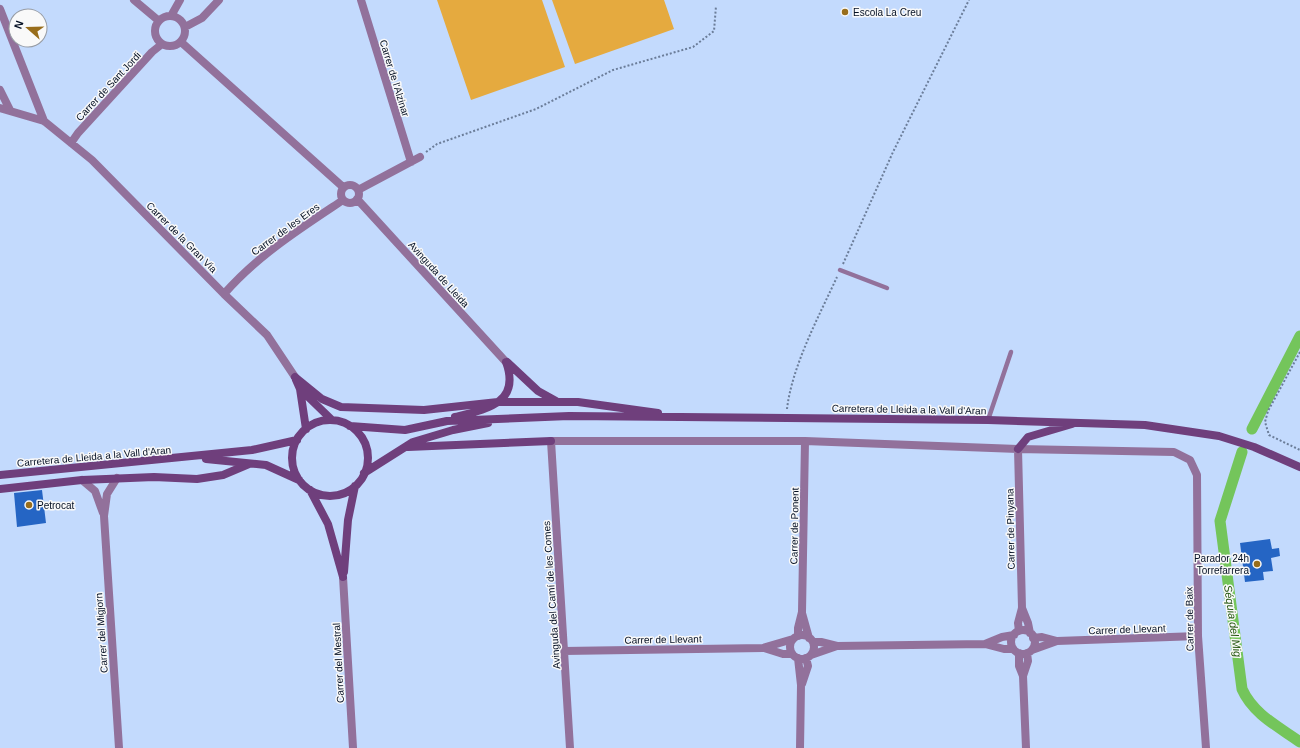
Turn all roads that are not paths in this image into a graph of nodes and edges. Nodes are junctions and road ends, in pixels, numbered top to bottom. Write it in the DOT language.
graph roads {
  1 [pos="134,0"];
  2 [pos="180,0"];
  3 [pos="219,0"];
  4 [pos="361,0"];
  5 [pos="0,9"];
  6 [pos="171,16"];
  7 [pos="159,21"];
  8 [pos="185,27"];
  9 [pos="181,42"];
  10 [pos="162,44"];
  11 [pos="0,90"];
  12 [pos="0,108"];
  13 [pos="10,110"];
  14 [pos="44,121"];
  15 [pos="71,143"];
  16 [pos="420,157"];
  17 [pos="411,162"];
  18 [pos="343,187"];
  19 [pos="358,194"];
  20 [pos="343,200"];
  21 [pos="840,270"];
  22 [pos="887,288"];
  23 [pos="224,294"];
  24 [pos="1011,352"];
  25 [pos="506,362"];
  26 [pos="295,377"];
  27 [pos="300,389"];
  28 [pos="498,402"];
  29 [pos="558,402"];
  30 [pos="693,417"];
  31 [pos="511,418"];
  32 [pos="332,420"];
  33 [pos="988,420"];
  34 [pos="447,421"];
  35 [pos="1077,422"];
  36 [pos="350,426"];
  37 [pos="306,429"];
  38 [pos="297,440"];
  39 [pos="551,441"];
  40 [pos="805,441"];
  41 [pos="406,447"];
  42 [pos="1018,449"];
  43 [pos="191,457"];
  44 [pos="249,464"];
  45 [pos="1300,466"];
  46 [pos="364,473"];
  47 [pos="0,475"];
  48 [pos="117,478"];
  49 [pos="82,480"];
  50 [pos="299,480"];
  51 [pos="355,486"];
  52 [pos="0,489"];
  53 [pos="310,490"];
  54 [pos="104,516"];
  55 [pos="343,576"];
  56 [pos="1022,608"];
  57 [pos="802,612"];
  58 [pos="1017,633"];
  59 [pos="1032,635"];
  60 [pos="1198,636"];
  61 [pos="796,638"];
  62 [pos="811,640"];
  63 [pos="1057,641"];
  64 [pos="985,644"];
  65 [pos="837,646"];
  66 [pos="763,648"];
  67 [pos="564,651"];
  68 [pos="1023,651"];
  69 [pos="802,656"];
  70 [pos="119,748"];
  71 [pos="353,748"];
  72 [pos="570,748"];
  73 [pos="800,748"];
  74 [pos="1026,748"];
  75 [pos="1206,748"];
  1 -- 7 [label="street"];
  2 -- 6 [label="street"];
  3 -- 8 [label="street"];
  4 -- 17 [label="street, Carrer de l'Alzinar"];
  5 -- 14 [label="street"];
  6 -- 7 [label="street"];
  6 -- 8 [label="street"];
  7 -- 10 [label="street"];
  8 -- 9 [label="street"];
  9 -- 10 [label="street"];
  9 -- 18 [label="street"];
  10 -- 15 [label="street, Carrer de Sant Jordi"];
  11 -- 13 [label="street"];
  12 -- 13 [label="street"];
  13 -- 14 [label="street"];
  14 -- 15 [label="street, Carrer de la Gran Via"];
  15 -- 23 [label="street, Carrer de la Gran Via"];
  16 -- 17 [label="street"];
  17 -- 19 [label="street"];
  18 -- 19 [label="street"];
  18 -- 20 [label="street"];
  19 -- 20 [label="street"];
  19 -- 25 [label="street, Avinguda de Lleida"];
  20 -- 23 [label="street, Carrer de les Eres"];
  21 -- 22 [label="lane"];
  23 -- 26 [label="street, Carrer de la Gran Via"];
  24 -- 33 [label="lane"];
  25 -- 28 [label="main road"];
  25 -- 29 [label="main road"];
  26 -- 27 [label="main road"];
  26 -- 28 [label="main road"];
  27 -- 32 [label="main road"];
  27 -- 37 [label="main road"];
  28 -- 29 [label="main road"];
  28 -- 34 [label="main road"];
  29 -- 30 [label="main road"];
  30 -- 31 [label="main road, Carretera de Lleida a la Vall d'Aran"];
  30 -- 33 [label="main road, Carretera de Lleida a la Vall d'Aran"];
  31 -- 34 [label="main road"];
  31 -- 41 [label="main road"];
  32 -- 36 [label="main road"];
  32 -- 37 [label="main road"];
  33 -- 35 [label="main road, Carretera de Lleida a la Vall d'Aran"];
  34 -- 36 [label="main road"];
  35 -- 42 [label="main road"];
  35 -- 45 [label="main road, Carretera de Lleida a la Vall d'Aran"];
  36 -- 46 [label="main road"];
  37 -- 38 [label="main road"];
  38 -- 43 [label="main road, Carretera de Lleida a la Vall d'Aran"];
  38 -- 50 [label="main road"];
  39 -- 40 [label="street"];
  39 -- 41 [label="main road"];
  39 -- 67 [label="street, Avinguda del Camí de les Comes"];
  40 -- 42 [label="street"];
  40 -- 57 [label="street, Carrer de Ponent"];
  41 -- 46 [label="main road"];
  42 -- 56 [label="street, Carrer de Pinyana"];
  42 -- 60 [label="street, Carrer de Baix"];
  43 -- 44 [label="main road, Carretera de Lleida a la Vall d'Aran"];
  43 -- 47 [label="main road, Carretera de Lleida a la Vall d'Aran"];
  44 -- 48 [label="main road"];
  44 -- 50 [label="main road, Carretera de Lleida a la Vall d'Aran"];
  46 -- 51 [label="main road"];
  48 -- 49 [label="main road"];
  48 -- 54 [label="street, Carrer del Migjorn"];
  49 -- 52 [label="main road"];
  49 -- 54 [label="street, Carrer del Migjorn"];
  50 -- 53 [label="main road"];
  51 -- 53 [label="main road"];
  51 -- 55 [label="main road"];
  53 -- 55 [label="main road"];
  54 -- 70 [label="street, Carrer del Migjorn"];
  55 -- 71 [label="street, Carrer del Mestral"];
  56 -- 58 [label="street, Carrer de Pinyana"];
  56 -- 59 [label="street, Carrer de Pinyana"];
  57 -- 61 [label="street, Carrer de Ponent"];
  57 -- 62 [label="street, Carrer de Ponent"];
  58 -- 59 [label="street, Carrer de Llevant"];
  58 -- 64 [label="street, Carrer de Llevant"];
  58 -- 68 [label="street, Carrer de Pinyana"];
  59 -- 63 [label="street, Carrer de Llevant"];
  59 -- 68 [label="street"];
  60 -- 63 [label="street, Carrer de Llevant"];
  60 -- 75 [label="street, Carrer de Baix"];
  61 -- 62 [label="street, Carrer de Llevant"];
  61 -- 66 [label="street, Carrer de Llevant"];
  61 -- 69 [label="street, Carrer de Ponent"];
  62 -- 65 [label="street, Carrer de Llevant"];
  62 -- 69 [label="street"];
  63 -- 68 [label="street, Carrer de Llevant"];
  64 -- 65 [label="street, Carrer de Llevant"];
  64 -- 68 [label="street, Carrer de Llevant"];
  65 -- 69 [label="street, Carrer de Llevant"];
  66 -- 67 [label="street, Carrer de Llevant"];
  66 -- 69 [label="street, Carrer de Llevant"];
  67 -- 72 [label="street, Avinguda del Camí de les Comes"];
  68 -- 74 [label="street"];
  69 -- 73 [label="street"];
}
